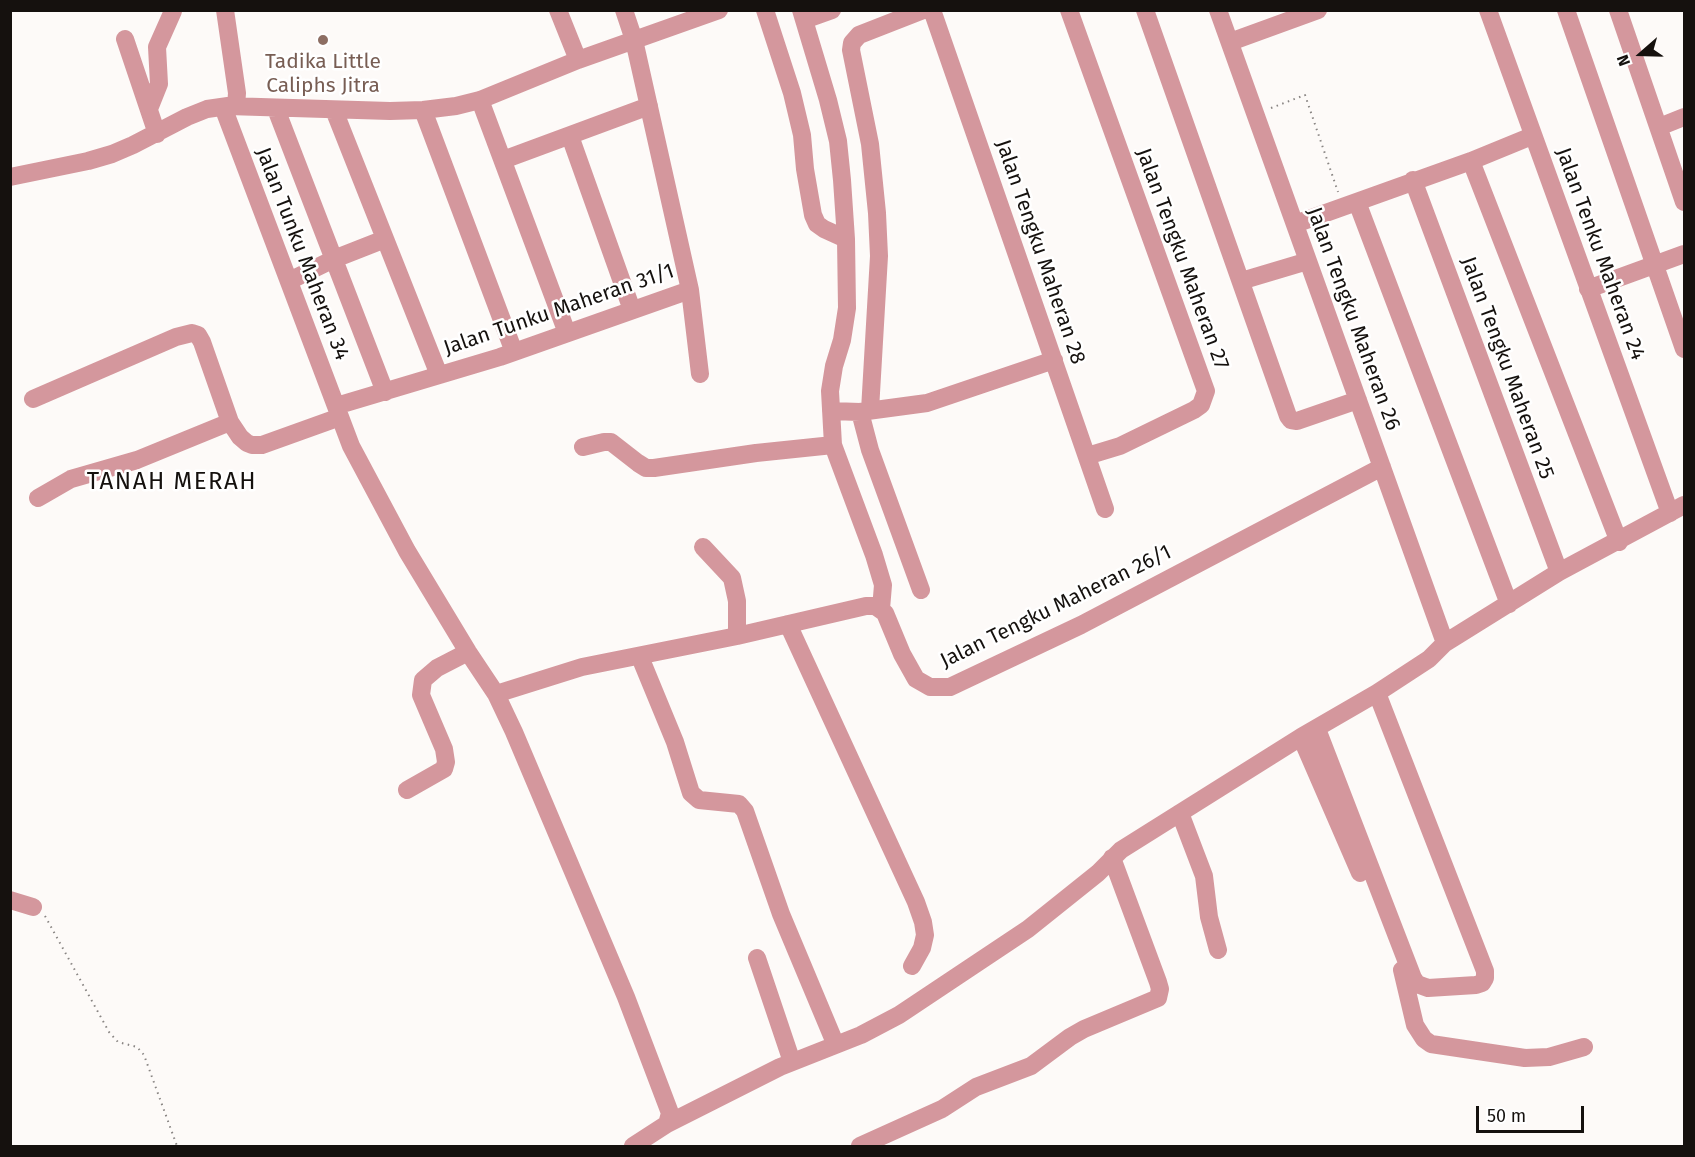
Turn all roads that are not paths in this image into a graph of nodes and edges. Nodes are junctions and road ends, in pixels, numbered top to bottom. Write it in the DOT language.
graph roads {
  1 [pos="225,10"];
  2 [pos="558,10"];
  3 [pos="624,10"];
  4 [pos="719,10"];
  5 [pos="765,10"];
  6 [pos="832,10"];
  7 [pos="922,10"];
  8 [pos="932,10"];
  9 [pos="1069,10"];
  10 [pos="1145,10"];
  11 [pos="1218,10"];
  12 [pos="1318,10"];
  13 [pos="1488,10"];
  14 [pos="1566,10"];
  15 [pos="1618,10"];
  16 [pos="173,11"];
  17 [pos="803,15"];
  18 [pos="125,39"];
  19 [pos="634,40"];
  20 [pos="1230,42"];
  21 [pos="578,60"];
  22 [pos="480,100"];
  23 [pos="229,106"];
  24 [pos="649,106"];
  25 [pos="148,109"];
  26 [pos="276,109"];
  27 [pos="334,110"];
  28 [pos="423,110"];
  29 [pos="1684,117"];
  30 [pos="1659,127"];
  31 [pos="157,134"];
  32 [pos="570,136"];
  33 [pos="1532,136"];
  34 [pos="503,160"];
  35 [pos="1471,161"];
  36 [pos="10,177"];
  37 [pos="1413,180"];
  38 [pos="1683,191"];
  39 [pos="1348,200"];
  40 [pos="1295,224"];
  41 [pos="385,238"];
  42 [pos="846,239"];
  43 [pos="1684,254"];
  44 [pos="334,259"];
  45 [pos="1308,261"];
  46 [pos="1655,265"];
  47 [pos="1240,280"];
  48 [pos="289,281"];
  49 [pos="1588,289"];
  50 [pos="690,290"];
  51 [pos="632,310"];
  52 [pos="567,333"];
  53 [pos="1684,349"];
  54 [pos="513,352"];
  55 [pos="1053,360"];
  56 [pos="700,374"];
  57 [pos="439,375"];
  58 [pos="385,392"];
  59 [pos="33,399"];
  60 [pos="1358,400"];
  61 [pos="831,411"];
  62 [pos="865,411"];
  63 [pos="338,412"];
  64 [pos="230,422"];
  65 [pos="833,445"];
  66 [pos="583,447"];
  67 [pos="1087,456"];
  68 [pos="1382,467"];
  69 [pos="38,498"];
  70 [pos="1105,509"];
  71 [pos="1677,509"];
  72 [pos="1619,542"];
  73 [pos="703,547"];
  74 [pos="1559,572"];
  75 [pos="921,590"];
  76 [pos="1509,604"];
  77 [pos="881,609"];
  78 [pos="788,624"];
  79 [pos="737,636"];
  80 [pos="1444,643"];
  81 [pos="468,652"];
  82 [pos="640,657"];
  83 [pos="1377,693"];
  84 [pos="496,694"];
  85 [pos="1309,733"];
  86 [pos="407,790"];
  87 [pos="1180,813"];
  88 [pos="1112,858"];
  89 [pos="10,900"];
  90 [pos="33,908"];
  91 [pos="1218,950"];
  92 [pos="757,958"];
  93 [pos="912,966"];
  94 [pos="835,1044"];
  95 [pos="1584,1047"];
  96 [pos="792,1062"];
  97 [pos="667,1124"];
  98 [pos="633,1146"];
  99 [pos="860,1146"];
  1 -- 23 [label="street, Jalan Tunku Maheran 34"];
  2 -- 21 [label="street"];
  3 -- 19 [label="street, Jalan Tunku Maheran 31/1"];
  4 -- 19 [label="street"];
  5 -- 42 [label="street"];
  6 -- 17 [label="street"];
  7 -- 62 [label="street"];
  8 -- 55 [label="street, Jalan Tengku Maheran 28"];
  9 -- 67 [label="street, Jalan Tengku Maheran 27"];
  10 -- 47 [label="street"];
  11 -- 20 [label="street, Jalan Tengku Maheran 26"];
  12 -- 20 [label="street"];
  13 -- 33 [label="street, Jalan Tenku Maheran 24"];
  14 -- 46 [label="street"];
  15 -- 30 [label="street"];
  16 -- 25 [label="street"];
  17 -- 42 [label="street"];
  18 -- 25 [label="street"];
  19 -- 21 [label="street"];
  19 -- 24 [label="street, Jalan Tunku Maheran 31/1"];
  20 -- 40 [label="street, Jalan Tengku Maheran 26"];
  21 -- 22 [label="street"];
  22 -- 28 [label="street"];
  22 -- 34 [label="street"];
  23 -- 26 [label="street"];
  23 -- 31 [label="street"];
  23 -- 48 [label="street, Jalan Tunku Maheran 34"];
  24 -- 32 [label="street"];
  24 -- 50 [label="street, Jalan Tunku Maheran 31/1"];
  25 -- 31 [label="street"];
  26 -- 27 [label="street"];
  26 -- 44 [label="street"];
  27 -- 28 [label="street"];
  27 -- 41 [label="street"];
  28 -- 54 [label="street"];
  29 -- 30 [label="street"];
  30 -- 38 [label="street"];
  31 -- 36 [label="street"];
  32 -- 34 [label="street"];
  32 -- 51 [label="street"];
  33 -- 35 [label="street"];
  33 -- 49 [label="street, Jalan Tenku Maheran 24"];
  34 -- 52 [label="street"];
  35 -- 37 [label="street"];
  35 -- 72 [label="street"];
  37 -- 39 [label="street"];
  37 -- 74 [label="street, Jalan Tengku Maheran 25"];
  39 -- 40 [label="street"];
  39 -- 76 [label="street"];
  40 -- 45 [label="street, Jalan Tengku Maheran 26"];
  41 -- 44 [label="street"];
  41 -- 57 [label="street"];
  42 -- 61 [label="street"];
  43 -- 46 [label="street"];
  44 -- 48 [label="street"];
  44 -- 58 [label="street"];
  45 -- 47 [label="street"];
  45 -- 60 [label="street, Jalan Tengku Maheran 26"];
  46 -- 49 [label="street"];
  46 -- 53 [label="street"];
  47 -- 60 [label="street"];
  48 -- 63 [label="street, Jalan Tunku Maheran 34"];
  49 -- 71 [label="street, Jalan Tenku Maheran 24"];
  50 -- 51 [label="street, Jalan Tunku Maheran 31/1"];
  50 -- 56 [label="street"];
  51 -- 52 [label="street, Jalan Tunku Maheran 31/1"];
  52 -- 54 [label="street, Jalan Tunku Maheran 31/1"];
  54 -- 57 [label="street, Jalan Tunku Maheran 31/1"];
  55 -- 62 [label="street"];
  55 -- 67 [label="street, Jalan Tengku Maheran 28"];
  57 -- 58 [label="street, Jalan Tunku Maheran 31/1"];
  58 -- 63 [label="street, Jalan Tunku Maheran 31/1"];
  59 -- 64 [label="street"];
  60 -- 68 [label="street, Jalan Tengku Maheran 26"];
  61 -- 62 [label="street"];
  61 -- 65 [label="street"];
  62 -- 75 [label="street"];
  63 -- 64 [label="street, Jalan Tunku Maheran 31/1"];
  63 -- 81 [label="street, Jalan Tunku Maheran 34"];
  64 -- 69 [label="street"];
  65 -- 66 [label="street"];
  65 -- 77 [label="street"];
  67 -- 70 [label="street, Jalan Tengku Maheran 28"];
  68 -- 77 [label="street, Jalan Tengku Maheran 26/1"];
  68 -- 80 [label="street, Jalan Tengku Maheran 26"];
  71 -- 72 [label="street"];
  72 -- 74 [label="street"];
  73 -- 79 [label="street"];
  74 -- 76 [label="street"];
  76 -- 80 [label="street"];
  77 -- 78 [label="street"];
  78 -- 79 [label="street"];
  78 -- 93 [label="street"];
  79 -- 82 [label="street"];
  80 -- 83 [label="street"];
  81 -- 84 [label="street, Jalan Tunku Maheran 34"];
  81 -- 86 [label="street"];
  82 -- 84 [label="street"];
  82 -- 94 [label="street"];
  83 -- 85 [label="street"];
  83 -- 85 [label="street"];
  84 -- 97 [label="street, Jalan Tunku Maheran 34"];
  85 -- 87 [label="street"];
  85 -- 95 [label="street"];
  87 -- 88 [label="street"];
  87 -- 91 [label="street"];
  88 -- 94 [label="street"];
  88 -- 99 [label="street"];
  89 -- 90 [label="street"];
  92 -- 96 [label="street"];
  94 -- 96 [label="street"];
  96 -- 97 [label="street"];
  97 -- 98 [label="street"];
}
